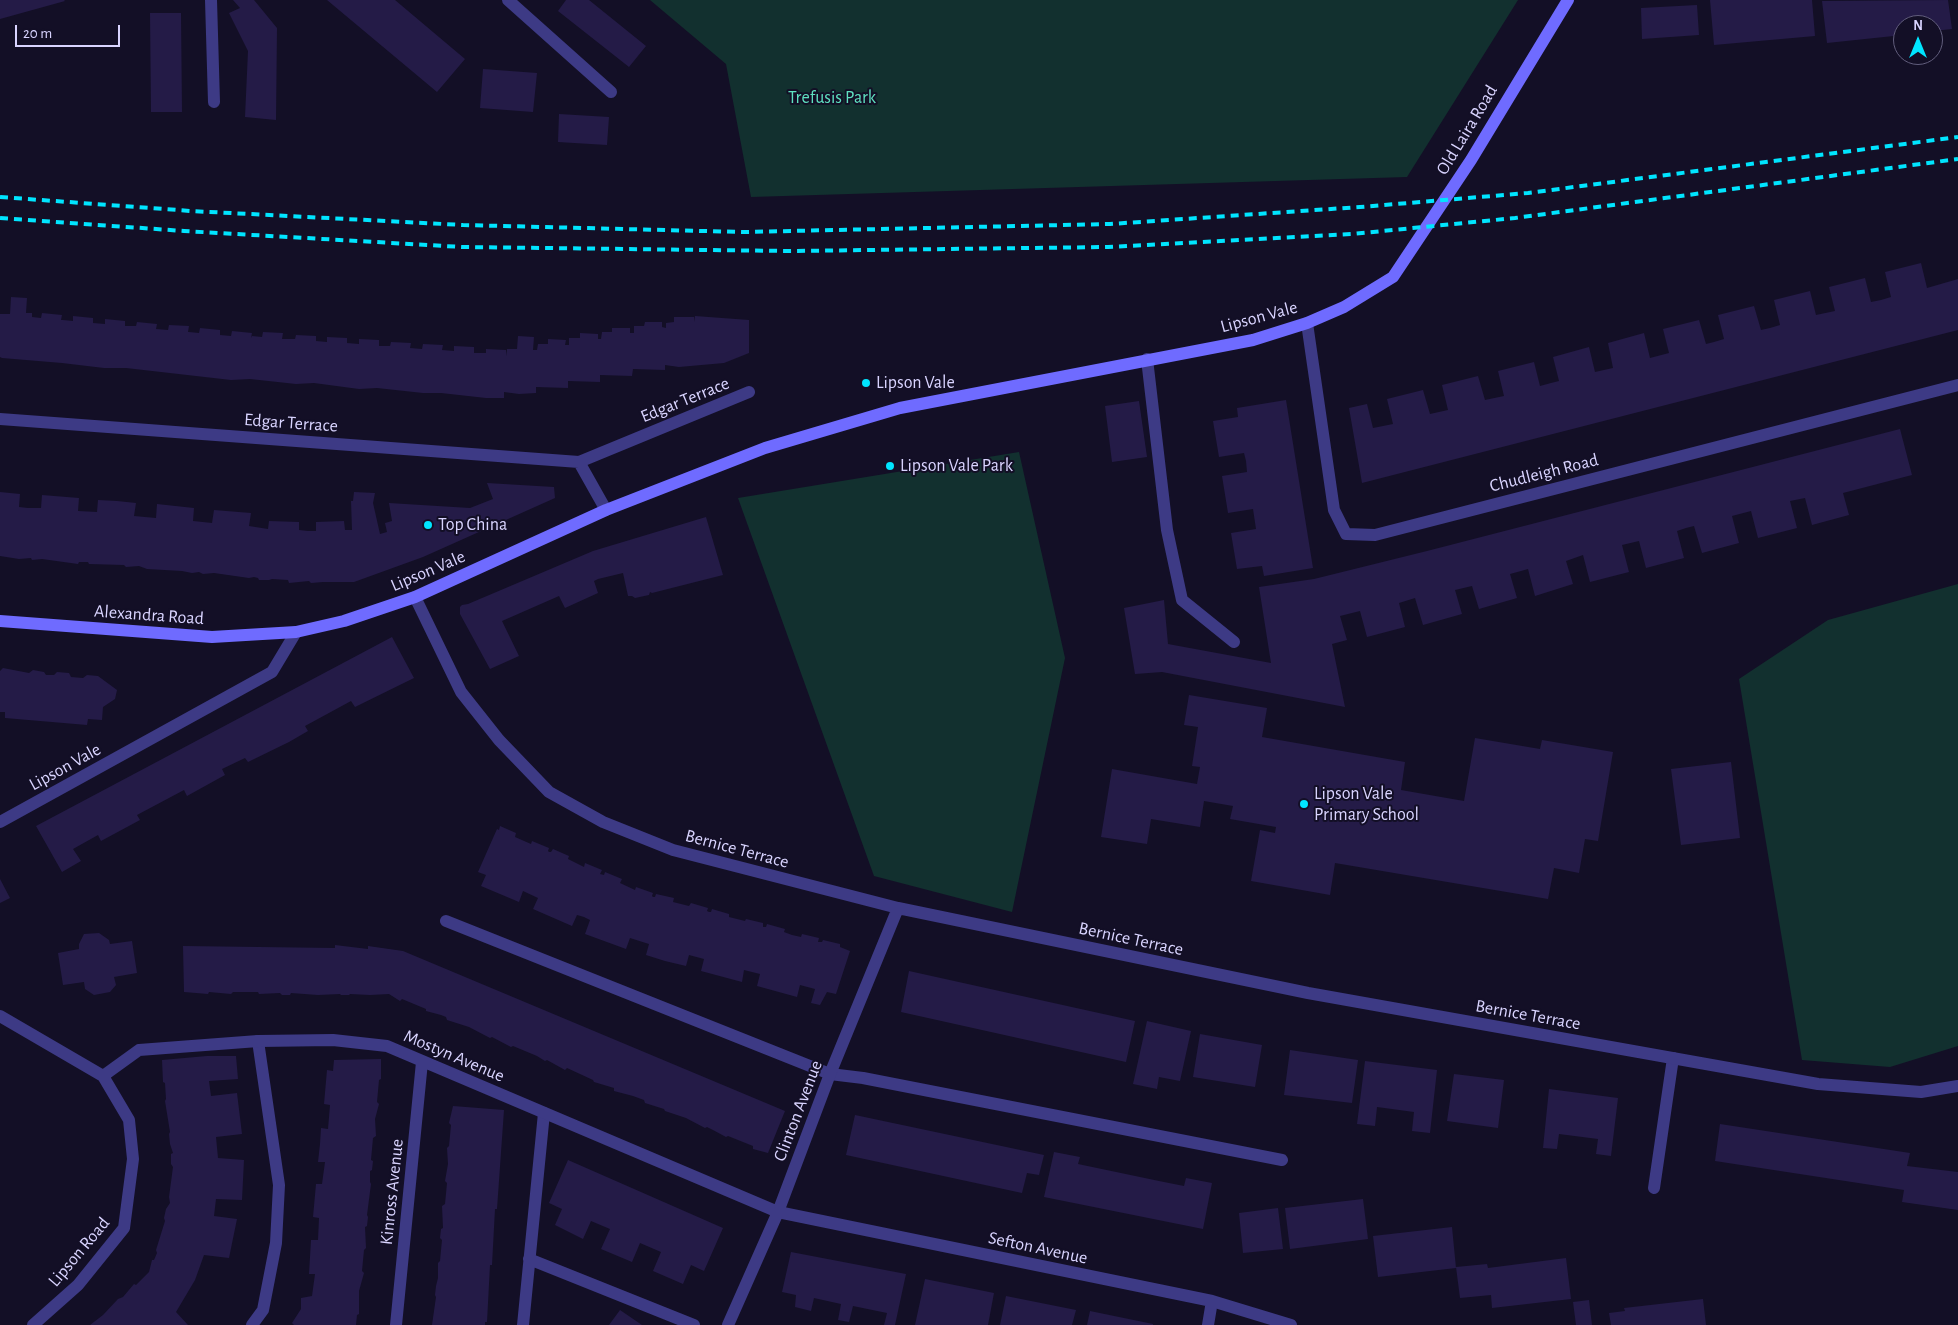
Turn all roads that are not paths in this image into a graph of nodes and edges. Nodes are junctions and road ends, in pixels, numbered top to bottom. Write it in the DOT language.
graph roads {
  1 [pos="211,0"];
  2 [pos="508,0"];
  3 [pos="1568,0"];
  4 [pos="611,92"];
  5 [pos="214,102"];
  6 [pos="1393,276"];
  7 [pos="1307,323"];
  8 [pos="1147,359"];
  9 [pos="1958,385"];
  10 [pos="749,392"];
  11 [pos="0,419"];
  12 [pos="579,462"];
  13 [pos="606,510"];
  14 [pos="415,597"];
  15 [pos="0,620"];
  16 [pos="296,632"];
  17 [pos="1234,642"];
  18 [pos="0,822"];
  19 [pos="898,908"];
  20 [pos="446,921"];
  21 [pos="0,1016"];
  22 [pos="258,1041"];
  23 [pos="1673,1058"];
  24 [pos="422,1062"];
  25 [pos="830,1074"];
  26 [pos="103,1076"];
  27 [pos="1958,1086"];
  28 [pos="544,1113"];
  29 [pos="1282,1160"];
  30 [pos="1654,1188"];
  31 [pos="778,1212"];
  32 [pos="529,1259"];
  33 [pos="1212,1302"];
  34 [pos="33,1325"];
  35 [pos="252,1325"];
  36 [pos="396,1325"];
  37 [pos="523,1325"];
  38 [pos="694,1325"];
  39 [pos="728,1325"];
  40 [pos="1208,1325"];
  41 [pos="1291,1325"];
  1 -- 5 [label="street"];
  2 -- 4 [label="street"];
  3 -- 6 [label="main road, Old Laira Road"];
  6 -- 7 [label="main road, Lipson Vale"];
  7 -- 8 [label="main road, Lipson Vale"];
  7 -- 9 [label="street, Chudleigh Road"];
  8 -- 13 [label="main road, Lipson Vale"];
  8 -- 17 [label="street"];
  10 -- 12 [label="street, Edgar Terrace"];
  11 -- 12 [label="street, Edgar Terrace"];
  12 -- 13 [label="street"];
  13 -- 14 [label="main road, Lipson Vale"];
  14 -- 16 [label="main road, Lipson Vale"];
  14 -- 19 [label="street, Bernice Terrace"];
  15 -- 16 [label="main road, Alexandra Road"];
  16 -- 18 [label="street, Lipson Vale"];
  19 -- 23 [label="street, Bernice Terrace"];
  19 -- 25 [label="street, Clinton Avenue"];
  20 -- 25 [label="street"];
  21 -- 26 [label="street, Lipson Road"];
  22 -- 24 [label="street, Mostyn Avenue"];
  22 -- 26 [label="street, Mostyn Avenue"];
  22 -- 35 [label="street"];
  23 -- 27 [label="street, Bernice Terrace"];
  23 -- 30 [label="street"];
  24 -- 28 [label="street, Mostyn Avenue"];
  24 -- 36 [label="street, Kinross Avenue"];
  25 -- 29 [label="street"];
  25 -- 31 [label="street, Clinton Avenue"];
  26 -- 34 [label="street, Lipson Road"];
  28 -- 31 [label="street, Mostyn Avenue"];
  28 -- 32 [label="street"];
  31 -- 33 [label="street, Sefton Avenue"];
  31 -- 39 [label="street, Clinton Avenue"];
  32 -- 37 [label="street"];
  32 -- 38 [label="street"];
  33 -- 40 [label="street"];
  33 -- 41 [label="street, Sefton Avenue"];
}
